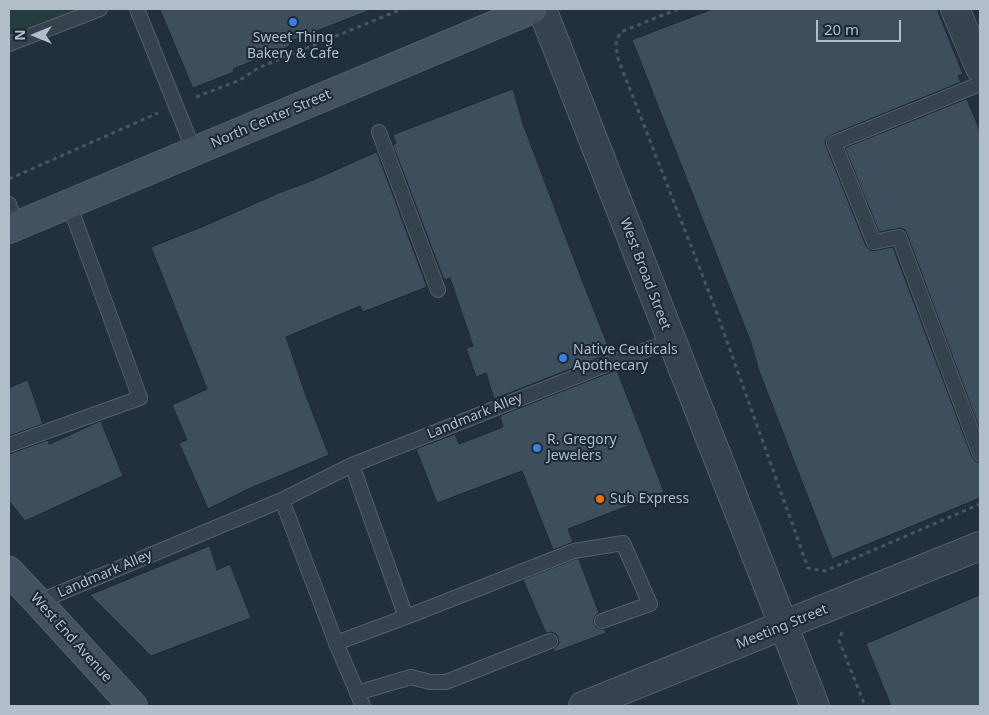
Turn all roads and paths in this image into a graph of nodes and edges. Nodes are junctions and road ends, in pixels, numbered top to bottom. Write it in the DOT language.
graph roads {
  1 [pos="100,9"];
  2 [pos="137,9"];
  3 [pos="402,9"];
  4 [pos="533,9"];
  5 [pos="542,9"];
  6 [pos="678,9"];
  7 [pos="954,9"];
  8 [pos="9,44"];
  9 [pos="980,68"];
  10 [pos="980,84"];
  11 [pos="176,106"];
  12 [pos="379,132"];
  13 [pos="194,151"];
  14 [pos="9,179"];
  15 [pos="69,204"];
  16 [pos="11,220"];
  17 [pos="438,290"];
  18 [pos="672,341"];
  19 [pos="9,445"];
  20 [pos="980,454"];
  21 [pos="352,465"];
  22 [pos="282,500"];
  23 [pos="980,504"];
  24 [pos="980,546"];
  25 [pos="9,571"];
  26 [pos="38,602"];
  27 [pos="406,617"];
  28 [pos="602,621"];
  29 [pos="784,626"];
  30 [pos="846,626"];
  31 [pos="550,641"];
  32 [pos="336,643"];
  33 [pos="357,692"];
  34 [pos="132,706"];
  35 [pos="363,706"];
  36 [pos="584,706"];
  37 [pos="815,706"];
  38 [pos="865,706"];
  1 -- 8 [label="lane"];
  2 -- 11 [label="lane"];
  3 -- 11 [label="path"];
  4 -- 13 [label="main road, North Center Street"];
  5 -- 18 [label="street, West Broad Street"];
  6 -- 23 [label="path"];
  7 -- 9 [label="street"];
  10 -- 20 [label="lane"];
  11 -- 13 [label="lane"];
  11 -- 14 [label="path"];
  12 -- 17 [label="lane"];
  13 -- 15 [label="main road, North Center Street"];
  15 -- 16 [label="main road, North Center Street"];
  15 -- 19 [label="lane"];
  18 -- 21 [label="lane, Landmark Alley"];
  18 -- 29 [label="street, West Broad Street"];
  21 -- 22 [label="lane, Landmark Alley"];
  21 -- 27 [label="lane"];
  22 -- 26 [label="lane, Landmark Alley"];
  22 -- 32 [label="lane"];
  24 -- 29 [label="street, Meeting Street"];
  25 -- 26 [label="main road, West End Avenue"];
  26 -- 34 [label="main road, West End Avenue"];
  27 -- 28 [label="lane"];
  27 -- 32 [label="lane"];
  29 -- 36 [label="street, Meeting Street"];
  29 -- 37 [label="street, West Broad Street"];
  30 -- 38 [label="path"];
  31 -- 33 [label="lane"];
  32 -- 33 [label="lane"];
  33 -- 35 [label="lane"];
}
